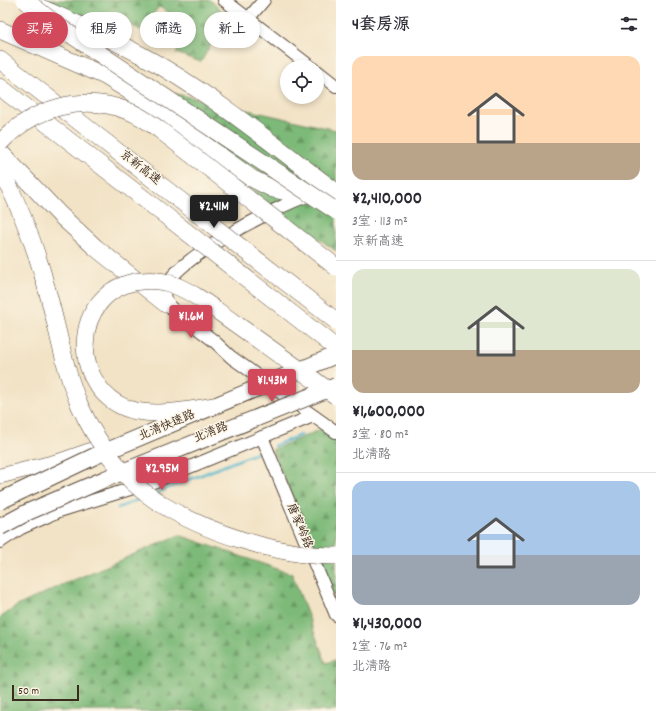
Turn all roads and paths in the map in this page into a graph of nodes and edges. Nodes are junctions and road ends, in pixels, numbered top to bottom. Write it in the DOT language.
graph roads {
  1 [pos="224,0"];
  2 [pos="264,0"];
  3 [pos="25,1"];
  4 [pos="239,12"];
  5 [pos="254,12"];
  6 [pos="260,28"];
  7 [pos="0,30"];
  8 [pos="0,60"];
  9 [pos="302,60"];
  10 [pos="324,77"];
  11 [pos="336,86"];
  12 [pos="0,87"];
  13 [pos="0,143"];
  14 [pos="0,152"];
  15 [pos="0,168"];
  16 [pos="336,192"];
  17 [pos="311,195"];
  18 [pos="336,195"];
  19 [pos="336,211"];
  20 [pos="336,267"];
  21 [pos="166,304"];
  22 [pos="336,321"];
  23 [pos="336,348"];
  24 [pos="336,356"];
  25 [pos="336,384"];
  26 [pos="268,385"];
  27 [pos="336,396"];
  28 [pos="291,402"];
  29 [pos="214,406"];
  30 [pos="313,416"];
  31 [pos="336,432"];
  32 [pos="262,437"];
  33 [pos="0,476"];
  34 [pos="0,502"];
  35 [pos="0,526"];
  36 [pos="0,542"];
  37 [pos="336,556"];
  38 [pos="336,615"];
  1 -- 4 [label="street"];
  2 -- 5 [label="street"];
  3 -- 16 [label="highway, bridge"];
  3 -- 19 [label="highway, bridge"];
  6 -- 9 [label="street"];
  7 -- 17 [label="highway"];
  8 -- 22 [label="highway, 京新高速, bridge"];
  10 -- 11 [label="street"];
  12 -- 23 [label="highway, 京新高速, bridge"];
  13 -- 20 [label="highway, bridge"];
  14 -- 21 [label="highway"];
  15 -- 37 [label="highway, bridge"];
  17 -- 18 [label="street"];
  17 -- 21 [label="street"];
  21 -- 26 [label="street"];
  24 -- 26 [label="main road"];
  24 -- 29 [label="highway, 北清快速路, bridge"];
  25 -- 28 [label="main road, 北清路"];
  25 -- 35 [label="highway, bridge"];
  26 -- 28 [label="street"];
  26 -- 33 [label="main road"];
  27 -- 29 [label="highway, bridge"];
  28 -- 30 [label="street"];
  28 -- 35 [label="main road, 北清路"];
  29 -- 34 [label="highway, 北清快速路, bridge"];
  30 -- 31 [label="street"];
  30 -- 32 [label="street, 北清路"];
  32 -- 36 [label="street, 北清路"];
  32 -- 38 [label="street, 唐家岭路"];
}
